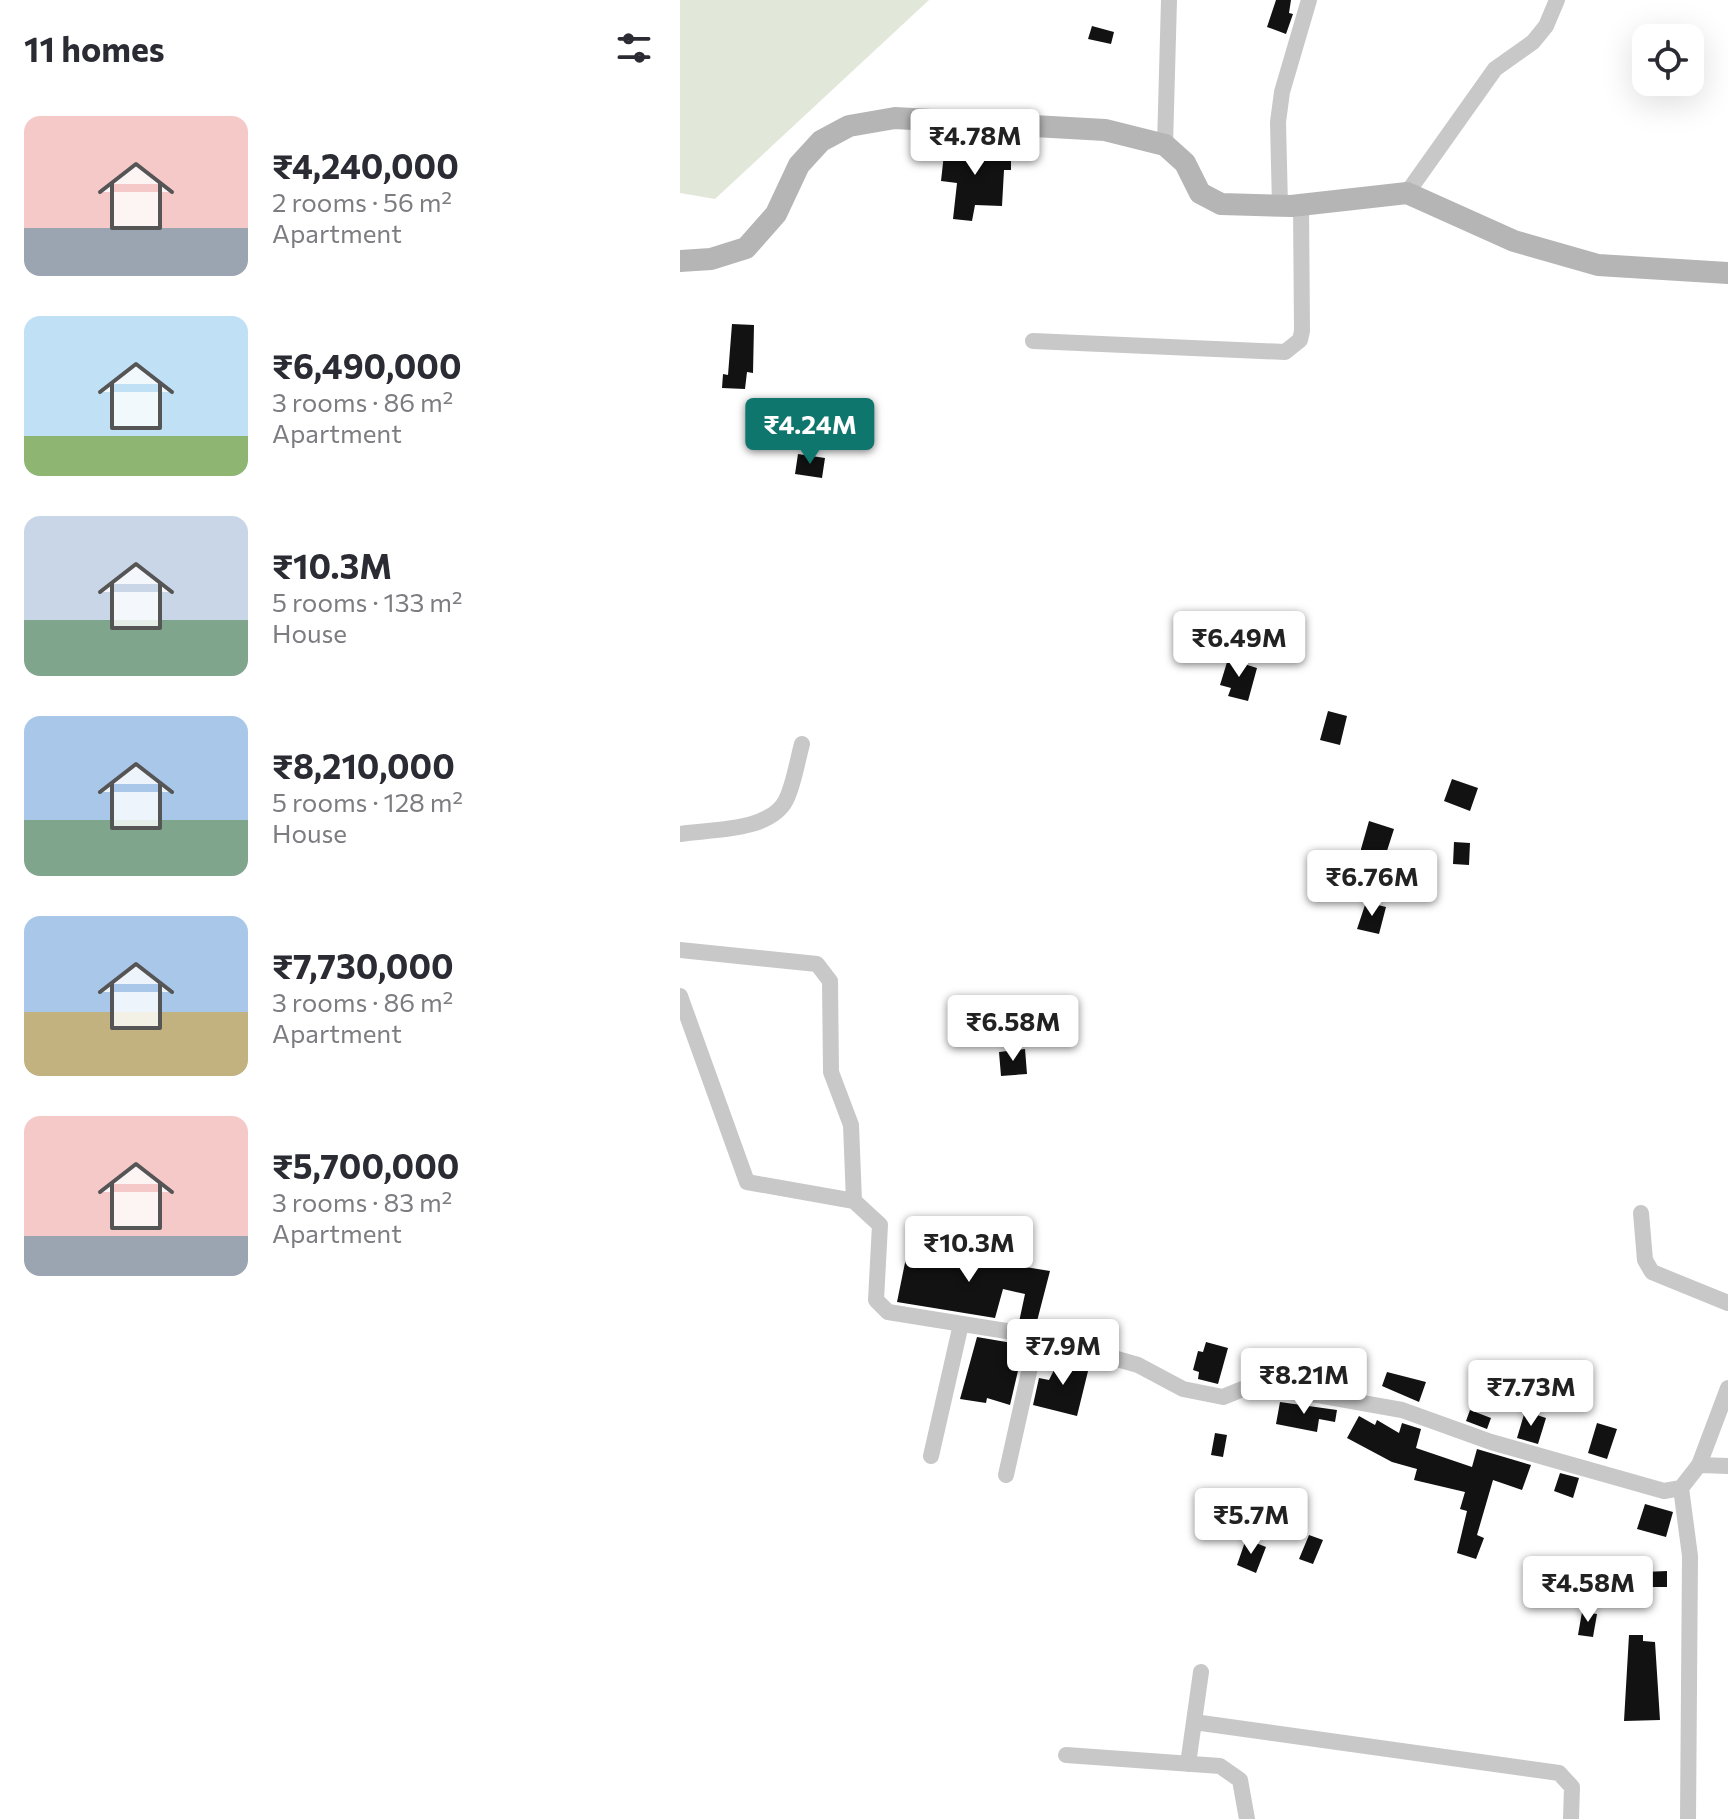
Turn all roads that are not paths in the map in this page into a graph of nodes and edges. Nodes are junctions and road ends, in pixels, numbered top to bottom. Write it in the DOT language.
graph roads {
  1 [pos="1169,0"];
  2 [pos="1309,0"];
  3 [pos="1557,0"];
  4 [pos="1165,145"];
  5 [pos="1407,193"];
  6 [pos="1290,205"];
  7 [pos="680,261"];
  8 [pos="1728,273"];
  9 [pos="1033,341"];
  10 [pos="802,744"];
  11 [pos="680,834"];
  12 [pos="680,950"];
  13 [pos="680,996"];
  14 [pos="854,1201"];
  15 [pos="1641,1213"];
  16 [pos="1728,1303"];
  17 [pos="961,1324"];
  18 [pos="1037,1336"];
  19 [pos="1728,1388"];
  20 [pos="931,1456"];
  21 [pos="1699,1465"];
  22 [pos="1728,1466"];
  23 [pos="1006,1475"];
  24 [pos="1681,1488"];
  25 [pos="1201,1672"];
  26 [pos="1194,1722"];
  27 [pos="1066,1755"];
  28 [pos="1188,1764"];
  29 [pos="1247,1819"];
  30 [pos="1571,1819"];
  31 [pos="1688,1819"];
  1 -- 4 [label="street"];
  2 -- 6 [label="street"];
  3 -- 5 [label="street"];
  4 -- 6 [label="street"];
  4 -- 7 [label="street"];
  5 -- 6 [label="street"];
  5 -- 8 [label="street"];
  6 -- 9 [label="street"];
  10 -- 11 [label="street"];
  12 -- 14 [label="street"];
  13 -- 14 [label="street"];
  14 -- 17 [label="street"];
  15 -- 16 [label="street"];
  17 -- 18 [label="street"];
  17 -- 20 [label="street"];
  18 -- 23 [label="street"];
  18 -- 24 [label="street"];
  19 -- 21 [label="street"];
  21 -- 22 [label="street"];
  21 -- 24 [label="street"];
  24 -- 31 [label="street"];
  25 -- 26 [label="street"];
  26 -- 28 [label="street"];
  26 -- 30 [label="street"];
  27 -- 28 [label="street"];
  28 -- 29 [label="street"];
}
